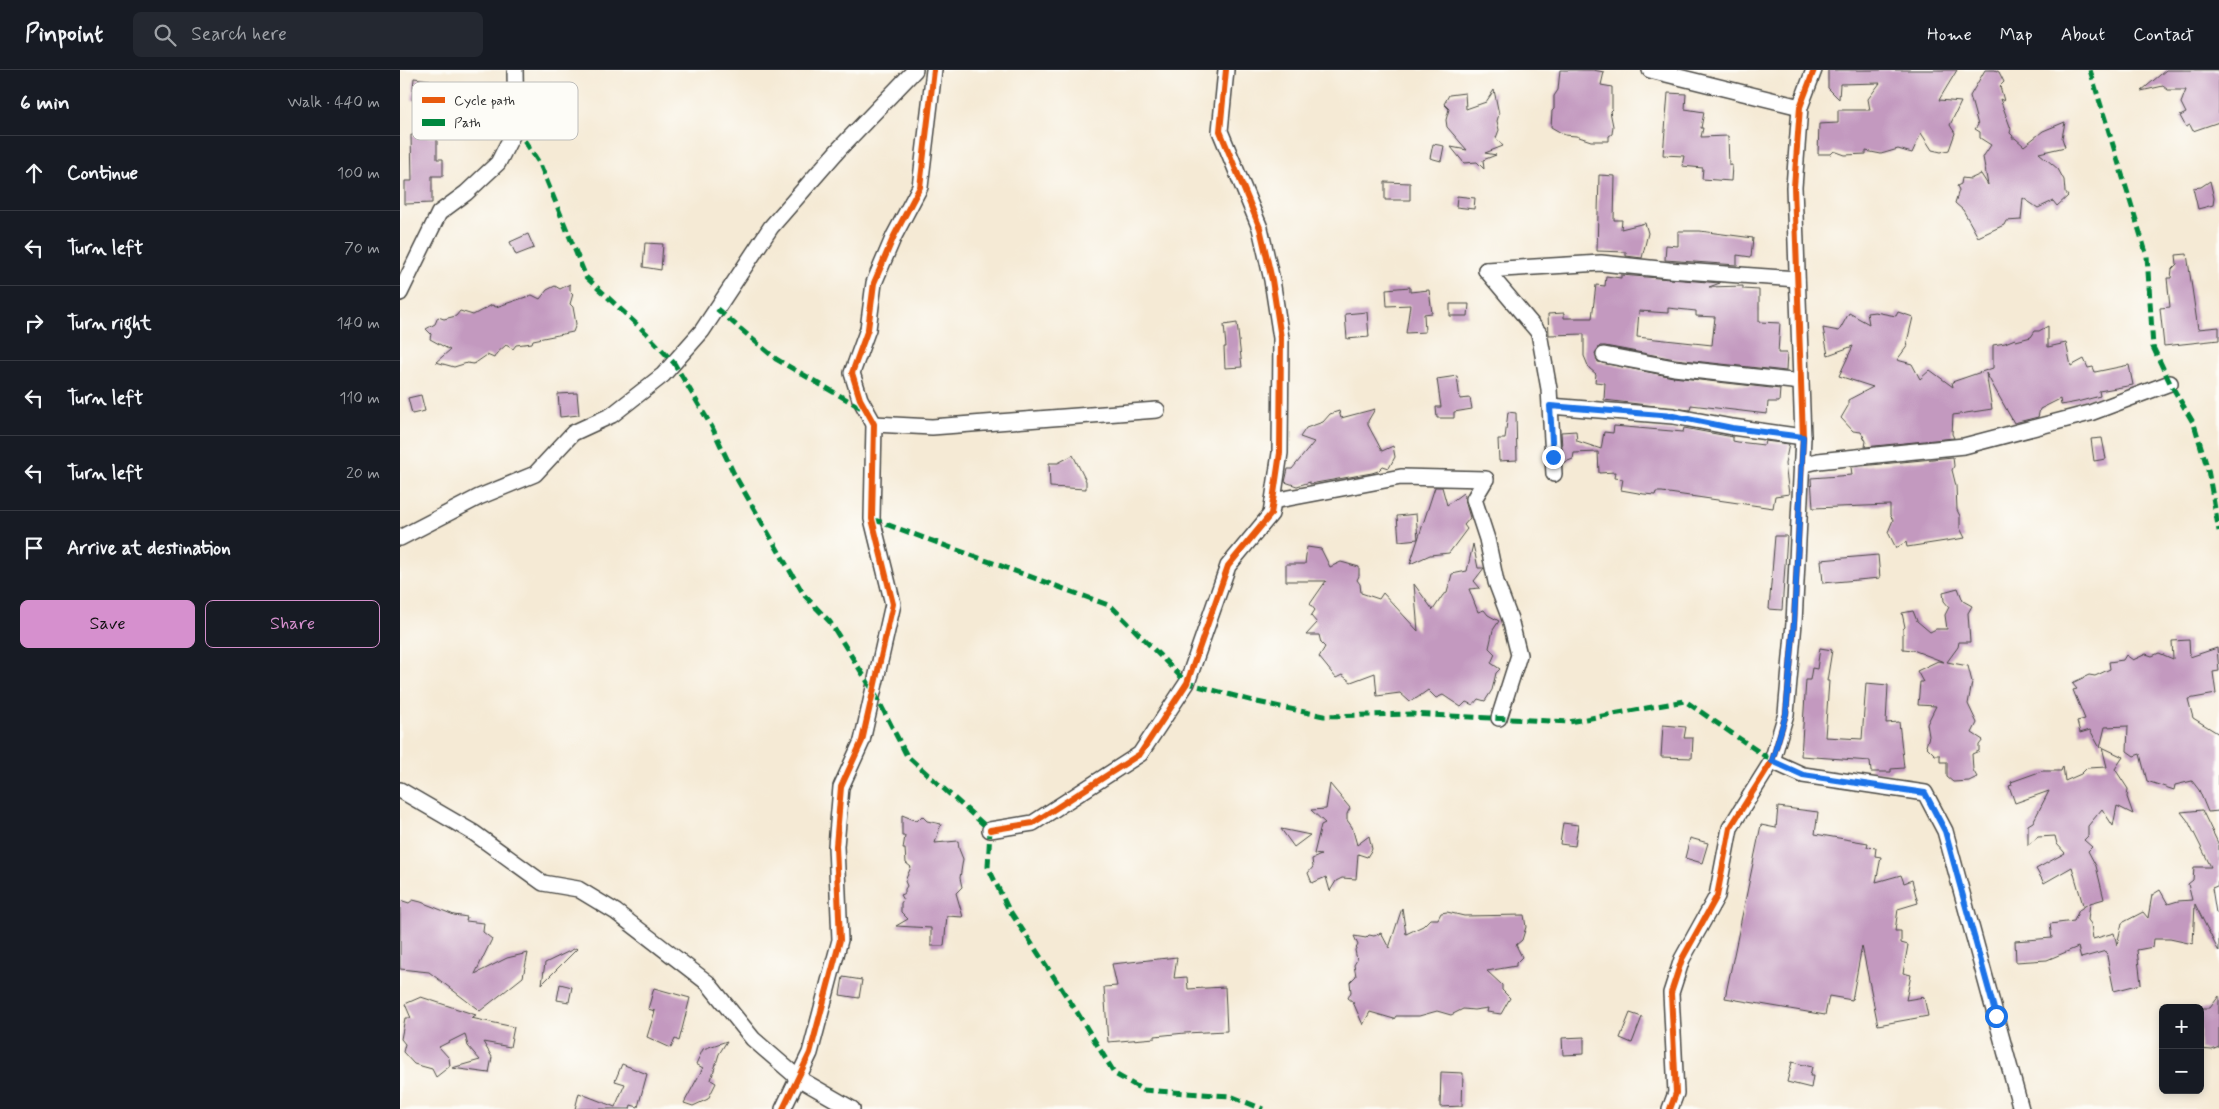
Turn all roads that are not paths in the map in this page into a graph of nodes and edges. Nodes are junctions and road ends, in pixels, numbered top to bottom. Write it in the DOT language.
graph roads {
  1 [pos="915,70"];
  2 [pos="934,70"];
  3 [pos="1226,70"];
  4 [pos="1650,70"];
  5 [pos="1814,70"];
  6 [pos="1800,107"];
  7 [pos="510,140"];
  8 [pos="1798,279"];
  9 [pos="400,293"];
  10 [pos="1604,355"];
  11 [pos="1801,382"];
  12 [pos="2170,384"];
  13 [pos="1550,406"];
  14 [pos="1157,410"];
  15 [pos="874,424"];
  16 [pos="1803,437"];
  17 [pos="1801,465"];
  18 [pos="1554,474"];
  19 [pos="1273,501"];
  20 [pos="400,538"];
  21 [pos="1499,718"];
  22 [pos="1772,761"];
  23 [pos="400,790"];
  24 [pos="990,830"];
  25 [pos="798,1078"];
  26 [pos="783,1109"];
  27 [pos="852,1109"];
  28 [pos="1670,1109"];
  29 [pos="2021,1109"];
  1 -- 20 [label="street"];
  2 -- 15 [label="street"];
  3 -- 19 [label="street"];
  4 -- 6 [label="street"];
  5 -- 6 [label="street"];
  6 -- 8 [label="street"];
  7 -- 9 [label="street"];
  8 -- 11 [label="street"];
  8 -- 13 [label="street"];
  10 -- 11 [label="street"];
  11 -- 16 [label="street"];
  12 -- 17 [label="street"];
  13 -- 16 [label="street"];
  13 -- 18 [label="street"];
  14 -- 15 [label="street"];
  15 -- 25 [label="street"];
  16 -- 17 [label="street"];
  17 -- 22 [label="street"];
  19 -- 21 [label="street"];
  19 -- 24 [label="street"];
  22 -- 28 [label="street"];
  22 -- 29 [label="street"];
  23 -- 25 [label="street"];
  25 -- 26 [label="street"];
  25 -- 27 [label="street"];
}
